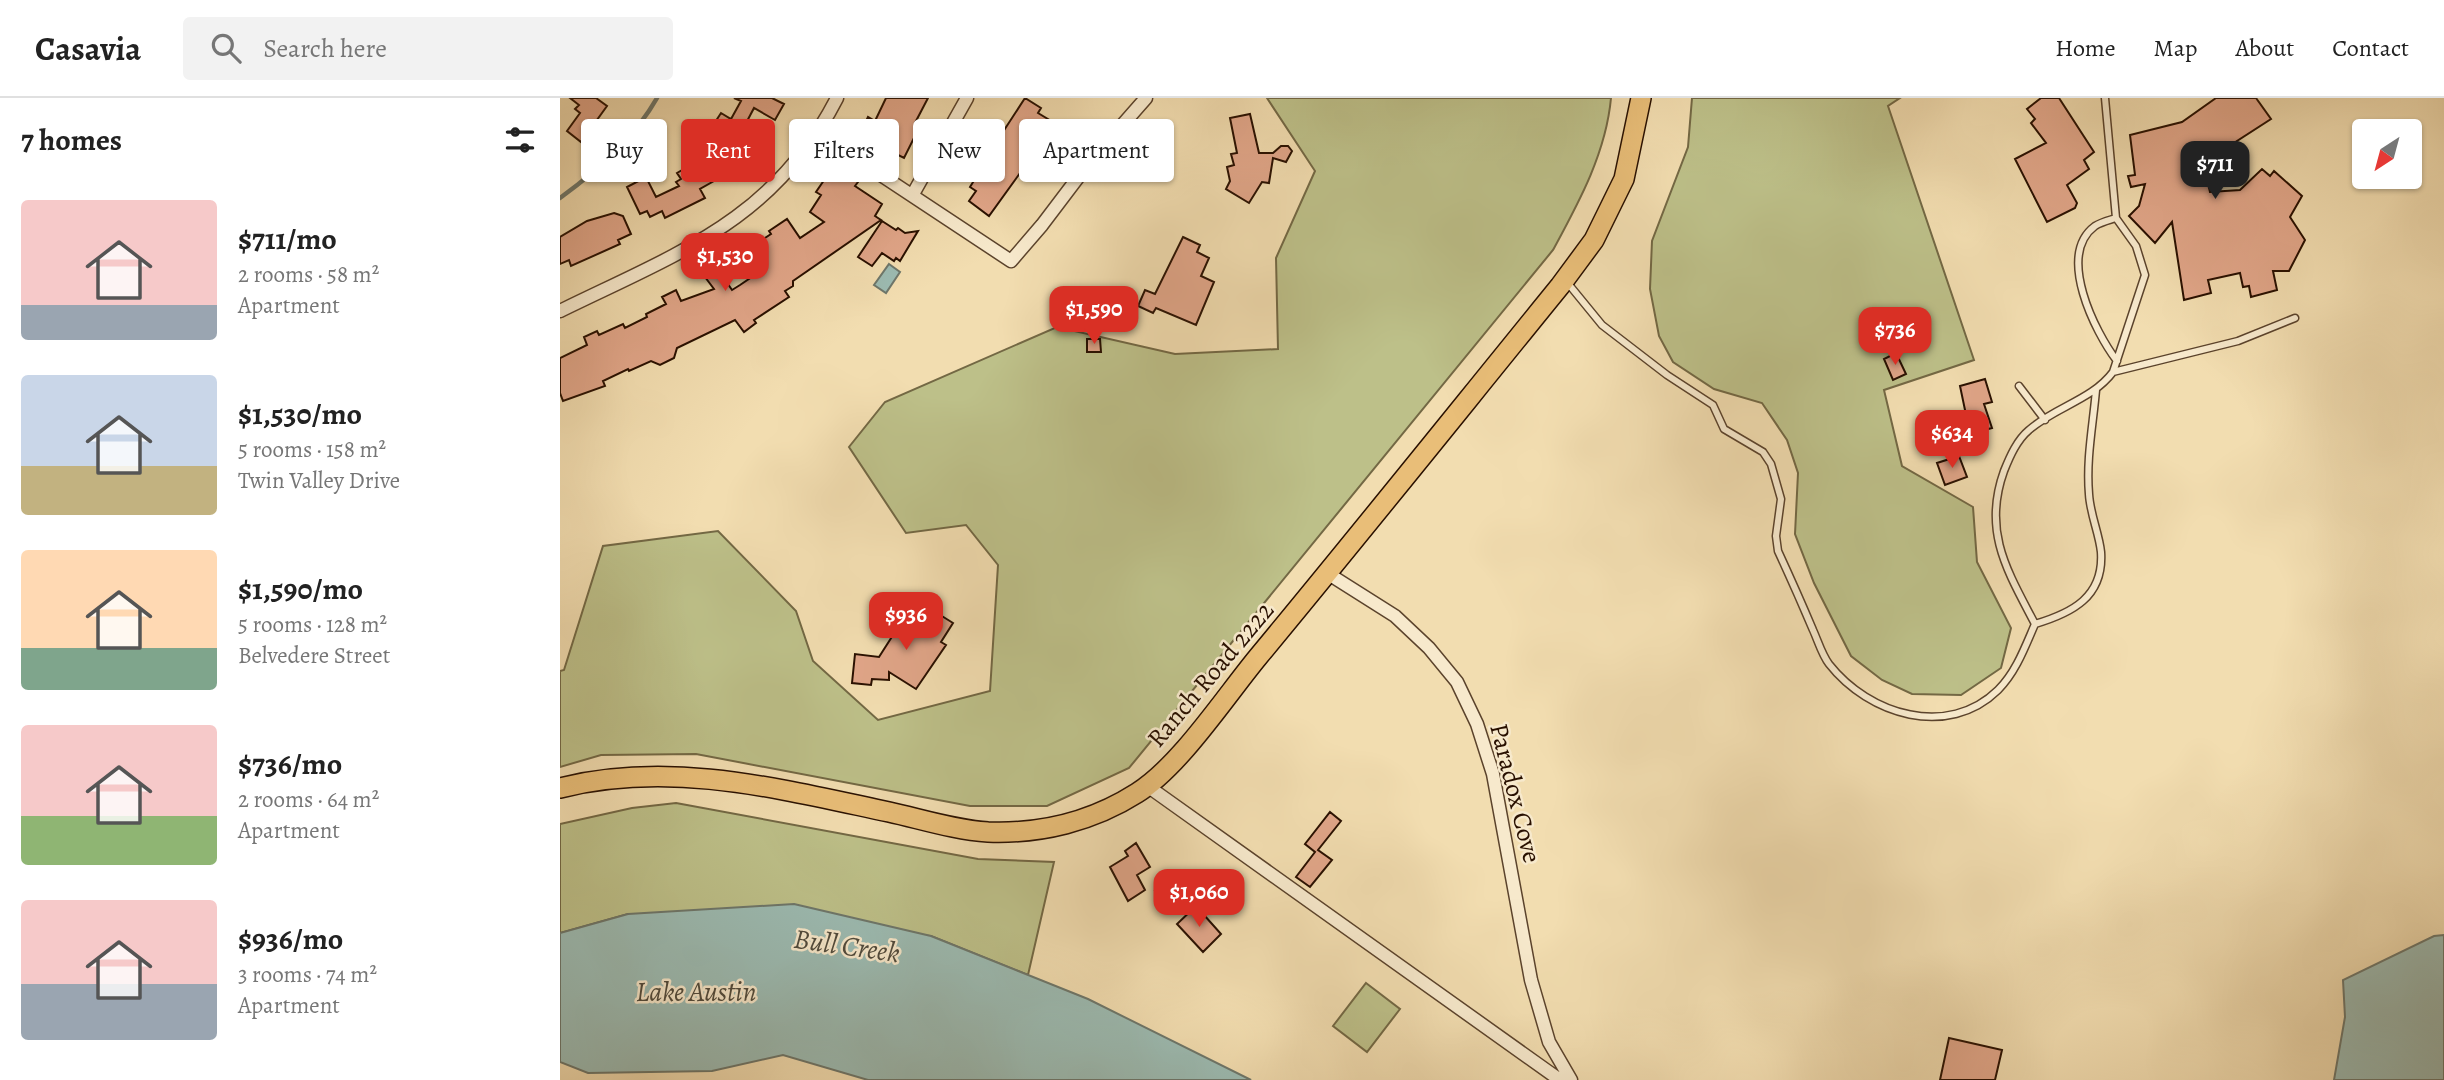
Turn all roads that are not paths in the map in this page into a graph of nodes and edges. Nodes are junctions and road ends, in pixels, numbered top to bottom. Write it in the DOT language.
graph roads {
  1 [pos="837,98"];
  2 [pos="967,98"];
  3 [pos="1146,98"];
  4 [pos="1641,98"];
  5 [pos="2105,98"];
  6 [pos="826,119"];
  7 [pos="789,169"];
  8 [pos="894,182"];
  9 [pos="913,194"];
  10 [pos="2116,218"];
  11 [pos="1564,280"];
  12 [pos="560,311"];
  13 [pos="2295,318"];
  14 [pos="2117,361"];
  15 [pos="2113,372"];
  16 [pos="2019,386"];
  17 [pos="2096,390"];
  18 [pos="2045,420"];
  19 [pos="1327,573"];
  20 [pos="2035,624"];
  21 [pos="1146,785"];
  22 [pos="560,788"];
  23 [pos="1560,1080"];
  24 [pos="1571,1080"];
  1 -- 6 [label="street"];
  2 -- 9 [label="street"];
  3 -- 9 [label="street"];
  4 -- 11 [label="main road, Ranch Road 2222"];
  5 -- 10 [label="lane"];
  7 -- 12 [label="street"];
  8 -- 9 [label="street"];
  10 -- 14 [label="lane"];
  10 -- 14 [label="lane"];
  11 -- 19 [label="main road, Ranch Road 2222"];
  11 -- 20 [label="lane"];
  13 -- 15 [label="lane"];
  14 -- 15 [label="lane"];
  15 -- 17 [label="lane"];
  16 -- 18 [label="lane"];
  17 -- 18 [label="lane"];
  17 -- 20 [label="lane"];
  18 -- 20 [label="lane"];
  19 -- 21 [label="main road, Ranch Road 2222"];
  19 -- 24 [label="street, Paradox Cove"];
  21 -- 22 [label="main road, Ranch Road 2222"];
  21 -- 23 [label="street"];
}
